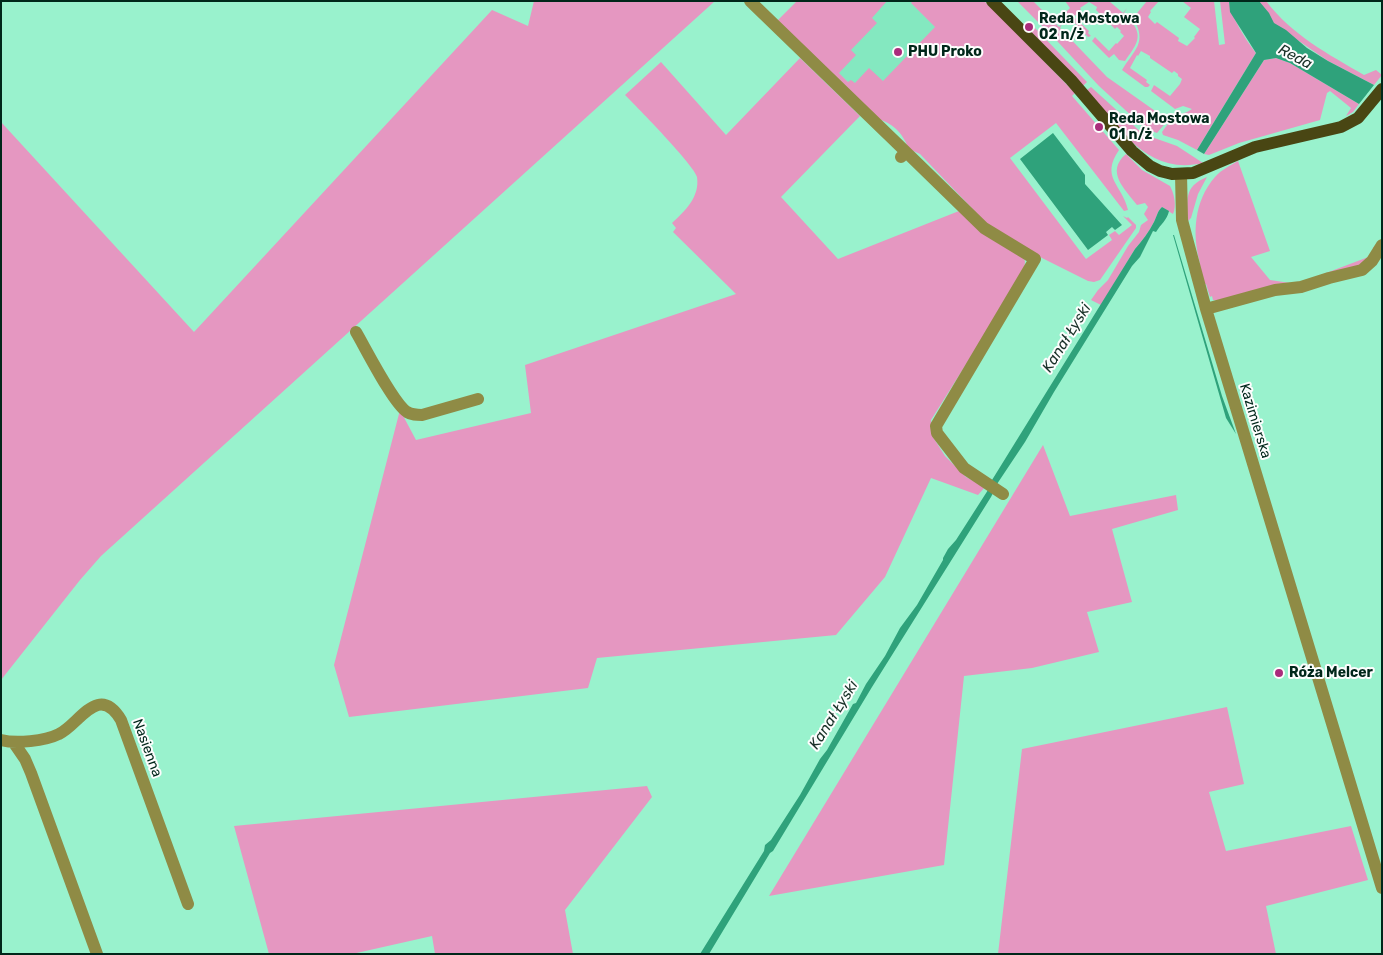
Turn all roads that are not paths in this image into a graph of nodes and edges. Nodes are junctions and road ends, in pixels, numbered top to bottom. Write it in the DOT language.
graph roads {
  1 [pos="750,1"];
  2 [pos="992,1"];
  3 [pos="1382,89"];
  4 [pos="1181,174"];
  5 [pos="1382,245"];
  6 [pos="1206,309"];
  7 [pos="356,332"];
  8 [pos="478,399"];
  9 [pos="1003,494"];
  10 [pos="7,742"];
  11 [pos="1382,888"];
  12 [pos="188,904"];
  13 [pos="97,954"];
  1 -- 9 [label="street"];
  2 -- 4 [label="main road"];
  3 -- 4 [label="main road"];
  4 -- 6 [label="street, Kazimierska"];
  5 -- 6 [label="street"];
  6 -- 11 [label="street, Kazimierska"];
  7 -- 8 [label="street"];
  10 -- 12 [label="street, Nasienna"];
  10 -- 13 [label="street, Nasienna"];
}
